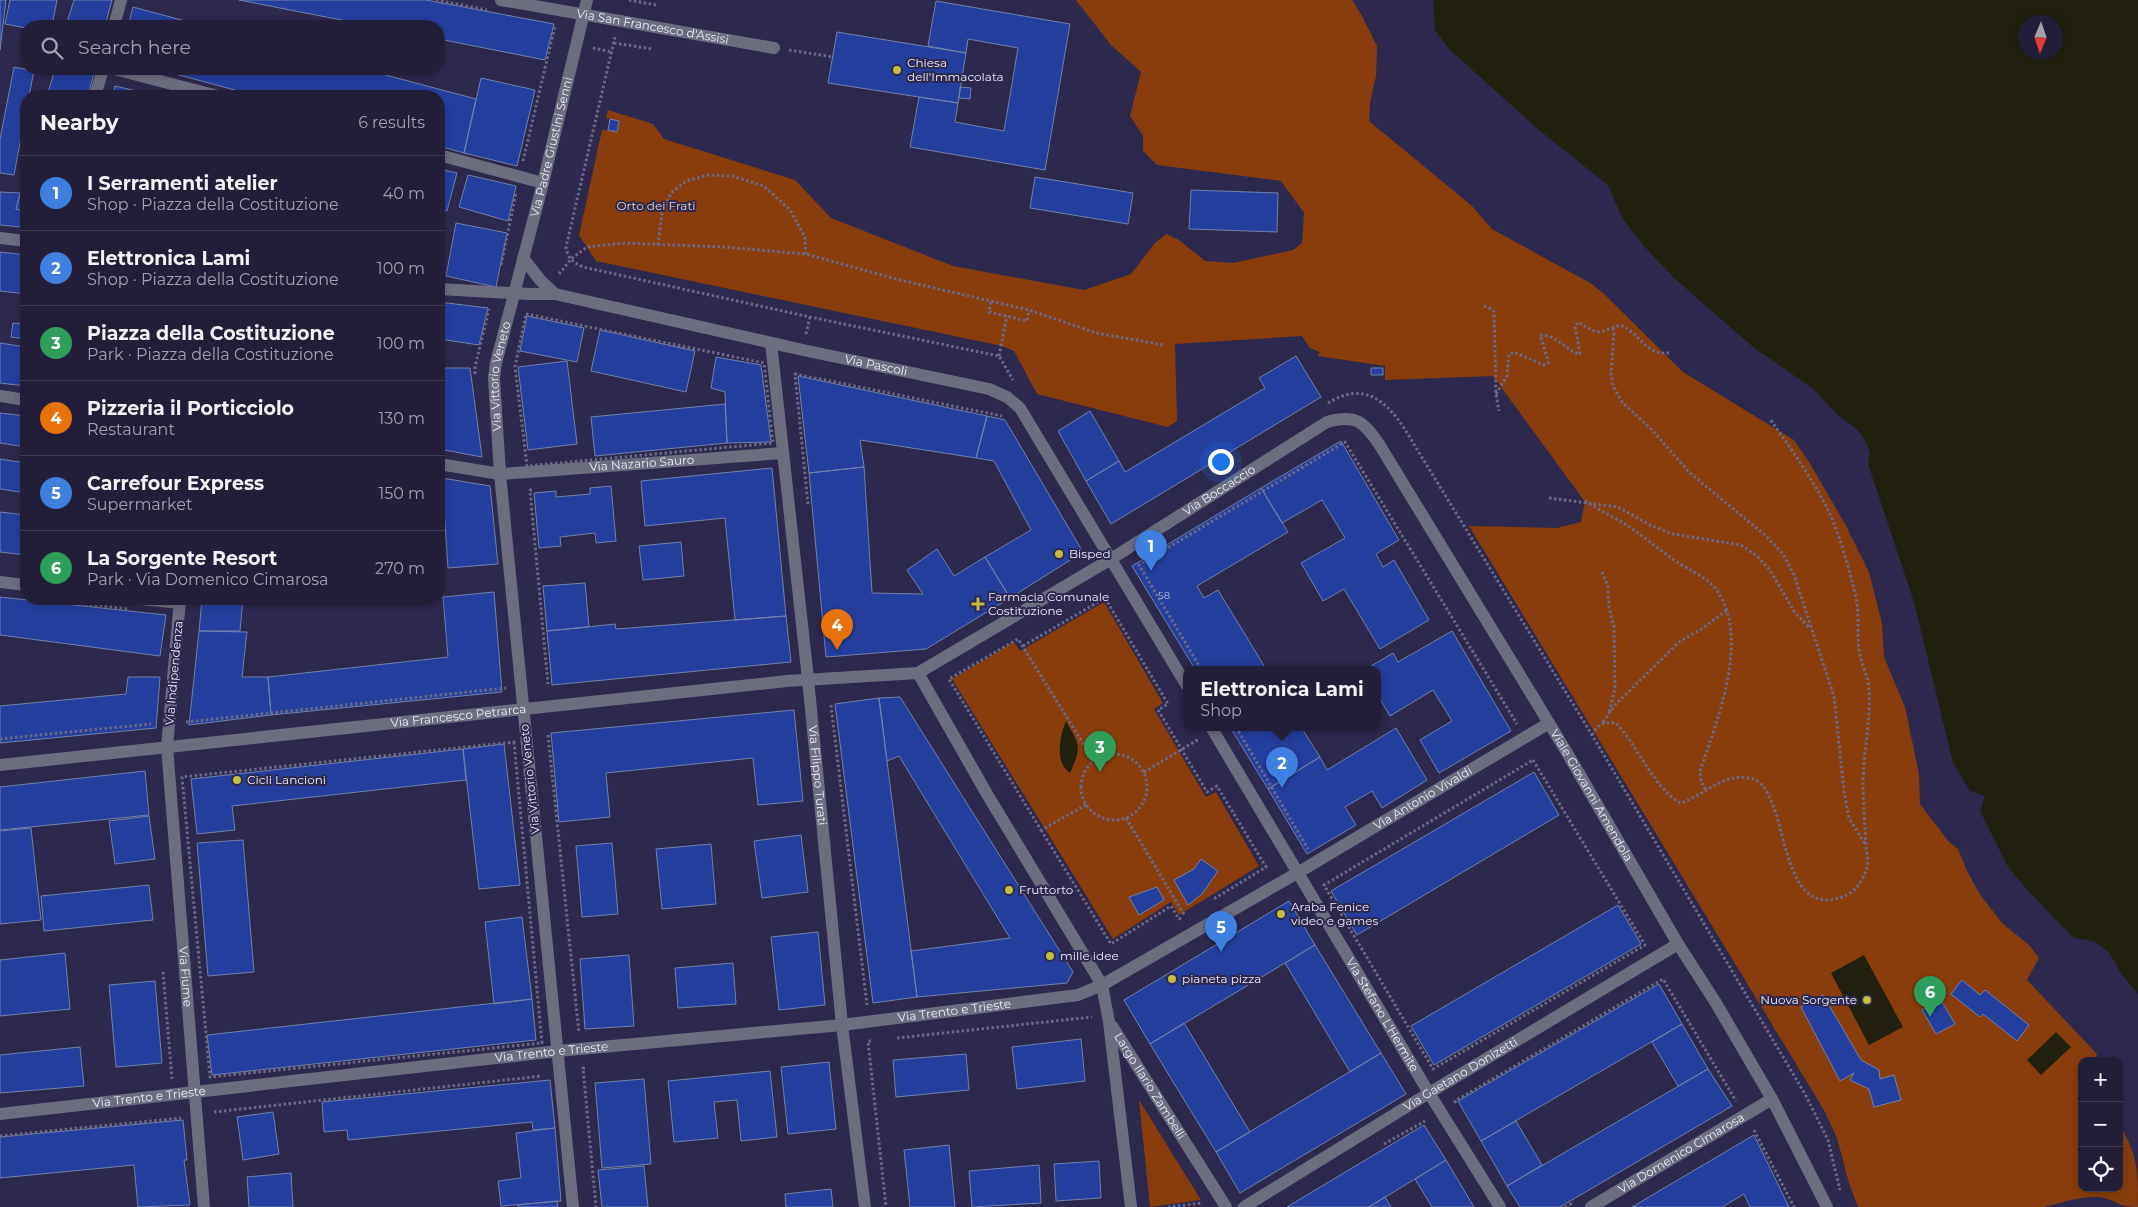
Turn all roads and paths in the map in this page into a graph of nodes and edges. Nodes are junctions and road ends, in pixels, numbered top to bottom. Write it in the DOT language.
graph roads {
  1 [pos="121,0"];
  2 [pos="436,0"];
  3 [pos="501,0"];
  4 [pos="587,0"];
  5 [pos="629,0"];
  6 [pos="656,5"];
  7 [pos="491,11"];
  8 [pos="584,16"];
  9 [pos="116,20"];
  10 [pos="547,22"];
  11 [pos="619,22"];
  12 [pos="614,43"];
  13 [pos="774,48"];
  14 [pos="652,49"];
  15 [pos="833,57"];
  16 [pos="101,75"];
  17 [pos="137,75"];
  18 [pos="98,90"];
  19 [pos="195,90"];
  20 [pos="445,157"];
  21 [pos="521,169"];
  22 [pos="543,183"];
  23 [pos="518,185"];
  24 [pos="0,238"];
  25 [pos="20,241"];
  26 [pos="658,245"];
  27 [pos="806,254"];
  28 [pos="523,258"];
  29 [pos="570,259"];
  30 [pos="500,270"];
  31 [pos="559,275"];
  32 [pos="445,289"];
  33 [pos="514,293"];
  34 [pos="555,294"];
  35 [pos="991,302"];
  36 [pos="481,306"];
  37 [pos="1484,306"];
  38 [pos="1029,310"];
  39 [pos="1007,316"];
  40 [pos="1613,328"];
  41 [pos="771,343"];
  42 [pos="1164,345"];
  43 [pos="1672,352"];
  44 [pos="999,356"];
  45 [pos="476,376"];
  46 [pos="1014,381"];
  47 [pos="1496,394"];
  48 [pos="0,396"];
  49 [pos="20,399"];
  50 [pos="1321,407"];
  51 [pos="1499,412"];
  52 [pos="1008,418"];
  53 [pos="1770,419"];
  54 [pos="1327,422"];
  55 [pos="784,454"];
  56 [pos="445,465"];
  57 [pos="526,466"];
  58 [pos="500,474"];
  59 [pos="540,489"];
  60 [pos="1549,498"];
  61 [pos="1585,501"];
  62 [pos="809,512"];
  63 [pos="1111,559"];
  64 [pos="1602,572"];
  65 [pos="0,582"];
  66 [pos="20,584"];
  67 [pos="90,605"];
  68 [pos="180,605"];
  69 [pos="129,609"];
  70 [pos="1727,610"];
  71 [pos="1810,628"];
  72 [pos="1023,646"];
  73 [pos="1199,666"];
  74 [pos="918,673"];
  75 [pos="808,679"];
  76 [pos="1183,679"];
  77 [pos="548,684"];
  78 [pos="514,688"];
  79 [pos="831,705"];
  80 [pos="523,709"];
  81 [pos="1608,716"];
  82 [pos="185,722"];
  83 [pos="1603,722"];
  84 [pos="1548,723"];
  85 [pos="159,724"];
  86 [pos="1208,731"];
  87 [pos="1214,731"];
  88 [pos="1238,731"];
  89 [pos="1521,731"];
  90 [pos="548,735"];
  91 [pos="1592,735"];
  92 [pos="0,739"];
  93 [pos="514,742"];
  94 [pos="167,747"];
  95 [pos="1182,749"];
  96 [pos="1094,761"];
  97 [pos="0,765"];
  98 [pos="1144,772"];
  99 [pos="1706,790"];
  100 [pos="1086,805"];
  101 [pos="1126,818"];
  102 [pos="1041,830"];
  103 [pos="1866,846"];
  104 [pos="1312,855"];
  105 [pos="1299,872"];
  106 [pos="1209,901"];
  107 [pos="1193,911"];
  108 [pos="1185,916"];
  109 [pos="1678,944"];
  110 [pos="1645,945"];
  111 [pos="163,972"];
  112 [pos="1102,985"];
  113 [pos="876,1007"];
  114 [pos="1094,1021"];
  115 [pos="1109,1022"];
  116 [pos="842,1025"];
  117 [pos="580,1038"];
  118 [pos="889,1039"];
  119 [pos="873,1040"];
  120 [pos="558,1051"];
  121 [pos="593,1067"];
  122 [pos="551,1075"];
  123 [pos="173,1079"];
  124 [pos="194,1092"];
  125 [pos="1429,1092"];
  126 [pos="1772,1099"];
  127 [pos="1739,1106"];
  128 [pos="1460,1109"];
  129 [pos="0,1114"];
  130 [pos="185,1118"];
  131 [pos="215,1120"];
  132 [pos="1755,1129"];
  133 [pos="0,1136"];
  134 [pos="1842,1193"];
  135 [pos="1200,1194"];
  136 [pos="204,1207"];
  137 [pos="573,1207"];
  138 [pos="596,1207"];
  139 [pos="865,1207"];
  140 [pos="886,1207"];
  141 [pos="1131,1207"];
  142 [pos="1168,1207"];
  143 [pos="1226,1207"];
  144 [pos="1244,1207"];
  145 [pos="1500,1207"];
  146 [pos="1590,1207"];
  147 [pos="1794,1207"];
  148 [pos="1827,1207"];
  1 -- 9 [label="street"];
  2 -- 7 [label="path"];
  3 -- 8 [label="street, Via San Francesco d'Assisi"];
  4 -- 8 [label="street, Via Padre Giustini Senni"];
  5 -- 6 [label="path"];
  8 -- 11 [label="street, Via San Francesco d'Assisi"];
  8 -- 22 [label="street, Via Padre Giustini Senni"];
  10 -- 21 [label="path"];
  11 -- 12 [label="path"];
  11 -- 13 [label="street, Via San Francesco d'Assisi"];
  12 -- 14 [label="path"];
  12 -- 29 [label="path"];
  13 -- 15 [label="path"];
  16 -- 18 [label="street"];
  17 -- 19 [label="street"];
  20 -- 22 [label="street"];
  22 -- 28 [label="street, Via Padre Giustini Senni"];
  23 -- 30 [label="path"];
  24 -- 25 [label="street"];
  26 -- 27 [label="path"];
  26 -- 27 [label="path"];
  26 -- 29 [label="path"];
  27 -- 35 [label="path"];
  28 -- 33 [label="street, Via Padre Giustini Senni"];
  28 -- 34 [label="street"];
  29 -- 31 [label="path"];
  29 -- 44 [label="path"];
  32 -- 33 [label="street, Via Pascoli"];
  33 -- 34 [label="street, Via Pascoli"];
  33 -- 58 [label="street, Via Vittorio Veneto"];
  34 -- 41 [label="street, Via Pascoli"];
  35 -- 38 [label="path"];
  35 -- 39 [label="path"];
  36 -- 45 [label="path"];
  37 -- 47 [label="path"];
  38 -- 39 [label="path"];
  38 -- 42 [label="path"];
  39 -- 44 [label="path"];
  40 -- 43 [label="path"];
  40 -- 47 [label="path"];
  40 -- 71 [label="path"];
  41 -- 55 [label="street, Via Filippo Turati"];
  41 -- 63 [label="street, Via Pascoli"];
  44 -- 46 [label="path"];
  47 -- 51 [label="path"];
  48 -- 49 [label="street"];
  50 -- 91 [label="path"];
  52 -- 62 [label="path"];
  53 -- 103 [label="path"];
  54 -- 63 [label="street, Via Boccaccio"];
  54 -- 84 [label="street, Viale Giovanni Amendola"];
  55 -- 58 [label="street, Via Nazario Sauro"];
  55 -- 75 [label="street, Via Filippo Turati"];
  56 -- 58 [label="street, Via Nazario Sauro"];
  57 -- 57 [label="path"];
  58 -- 80 [label="street, Via Vittorio Veneto"];
  59 -- 77 [label="path"];
  60 -- 61 [label="path"];
  61 -- 70 [label="path"];
  61 -- 71 [label="path"];
  63 -- 74 [label="street, Via Boccaccio"];
  63 -- 76 [label="street, Via Pascoli"];
  64 -- 81 [label="path"];
  65 -- 66 [label="street"];
  67 -- 69 [label="path"];
  68 -- 94 [label="street, Via Indipendenza"];
  70 -- 81 [label="path"];
  70 -- 99 [label="path"];
  71 -- 103 [label="path"];
  72 -- 95 [label="path"];
  72 -- 96 [label="path"];
  72 -- 102 [label="path"];
  73 -- 89 [label="path"];
  74 -- 75 [label="street, Via Francesco Petrarca"];
  74 -- 112 [label="street"];
  75 -- 80 [label="street, Via Francesco Petrarca"];
  75 -- 116 [label="street, Via Filippo Turati"];
  78 -- 82 [label="path"];
  79 -- 113 [label="path"];
  80 -- 94 [label="street, Via Francesco Petrarca"];
  80 -- 120 [label="street, Via Vittorio Veneto"];
  81 -- 83 [label="path"];
  83 -- 91 [label="path"];
  83 -- 99 [label="path"];
  84 -- 105 [label="street, Via Antonio Vivaldi"];
  84 -- 109 [label="street, Viale Giovanni Amendola"];
  85 -- 92 [label="path"];
  86 -- 95 [label="path"];
  87 -- 105 [label="street, Via Stefano L'Hermite"];
  88 -- 104 [label="path"];
  90 -- 117 [label="path"];
  91 -- 134 [label="path"];
  93 -- 93 [label="path"];
  94 -- 97 [label="street, Via Francesco Petrarca"];
  94 -- 124 [label="street, Via Fiume"];
  95 -- 98 [label="path"];
  95 -- 106 [label="path"];
  96 -- 98 [label="path"];
  96 -- 100 [label="path"];
  98 -- 101 [label="path"];
  99 -- 103 [label="path"];
  100 -- 101 [label="path"];
  100 -- 102 [label="path"];
  101 -- 108 [label="path"];
  102 -- 108 [label="path"];
  105 -- 112 [label="street, Via Antonio Vivaldi"];
  105 -- 125 [label="street, Via Stefano L'Hermite"];
  107 -- 108 [label="path"];
  109 -- 125 [label="street, Via Gaetano Donizetti"];
  109 -- 126 [label="street, Viale Giovanni Amendola"];
  110 -- 110 [label="path"];
  111 -- 123 [label="path"];
  112 -- 115 [label="street"];
  112 -- 116 [label="street, Via Trento e Trieste"];
  114 -- 118 [label="path"];
  115 -- 141 [label="street, Largo Ilario Zambelli"];
  115 -- 143 [label="street, Largo Ilario Zambelli"];
  116 -- 120 [label="street, Via Trento e Trieste"];
  116 -- 139 [label="street, Via Filippo Turati"];
  119 -- 140 [label="path"];
  120 -- 124 [label="street, Via Trento e Trieste"];
  120 -- 137 [label="street, Via Vittorio Veneto"];
  121 -- 138 [label="path"];
  122 -- 131 [label="path"];
  124 -- 129 [label="street, Via Trento e Trieste"];
  124 -- 136 [label="street, Via Fiume"];
  125 -- 144 [label="street, Via Gaetano Donizetti"];
  125 -- 145 [label="street, Via Stefano L'Hermite"];
  126 -- 146 [label="street, Via Domenico Cimarosa"];
  126 -- 148 [label="street, Viale Giovanni Amendola"];
  127 -- 128 [label="path"];
  130 -- 133 [label="path"];
  132 -- 147 [label="path"];
  135 -- 142 [label="path"];
}
